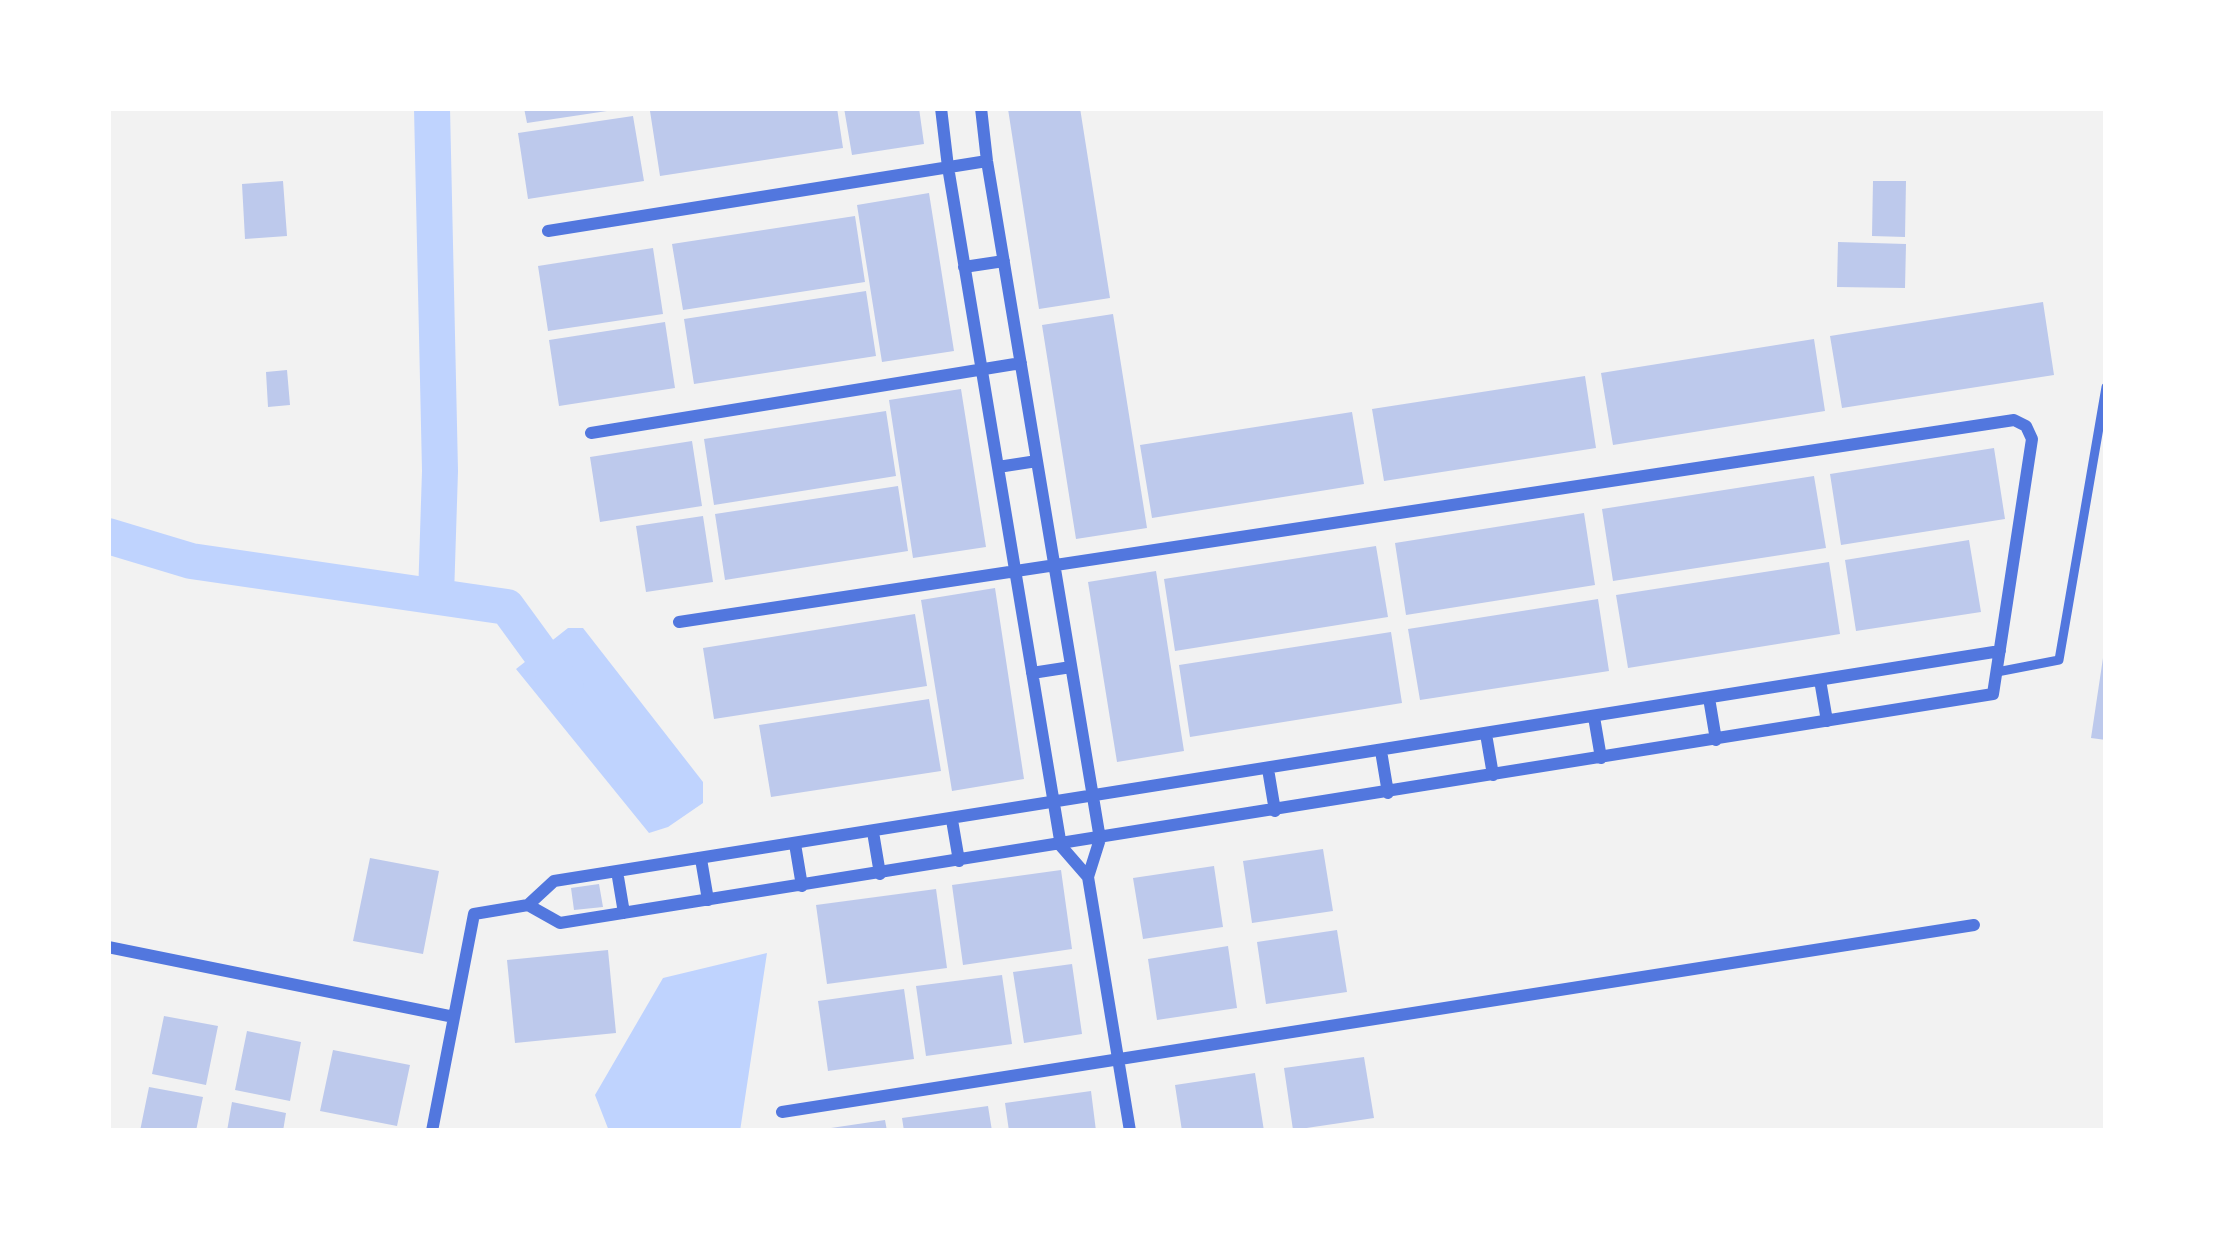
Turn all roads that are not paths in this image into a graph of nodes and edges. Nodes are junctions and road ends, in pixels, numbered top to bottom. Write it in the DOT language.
graph roads {
  1 [pos="941,108"];
  2 [pos="981,108"];
  3 [pos="987,160"];
  4 [pos="948,167"];
  5 [pos="548,231"];
  6 [pos="1004,261"];
  7 [pos="964,267"];
  8 [pos="1021,363"];
  9 [pos="981,370"];
  10 [pos="2106,387"];
  11 [pos="591,433"];
  12 [pos="1037,461"];
  13 [pos="998,467"];
  14 [pos="1054,564"];
  15 [pos="1015,570"];
  16 [pos="679,622"];
  17 [pos="2000,650"];
  18 [pos="1071,667"];
  19 [pos="1997,672"];
  20 [pos="1032,674"];
  21 [pos="1820,680"];
  22 [pos="1709,698"];
  23 [pos="1594,717"];
  24 [pos="1827,722"];
  25 [pos="1486,734"];
  26 [pos="1716,740"];
  27 [pos="1381,751"];
  28 [pos="1601,758"];
  29 [pos="1268,770"];
  30 [pos="1493,775"];
  31 [pos="1388,793"];
  32 [pos="1093,798"];
  33 [pos="1054,804"];
  34 [pos="1275,811"];
  35 [pos="952,820"];
  36 [pos="874,832"];
  37 [pos="1100,839"];
  38 [pos="795,844"];
  39 [pos="1061,846"];
  40 [pos="701,859"];
  41 [pos="958,862"];
  42 [pos="617,872"];
  43 [pos="880,874"];
  44 [pos="1088,877"];
  45 [pos="802,886"];
  46 [pos="708,900"];
  47 [pos="528,905"];
  48 [pos="624,913"];
  49 [pos="1974,926"];
  50 [pos="108,947"];
  51 [pos="454,1017"];
  52 [pos="1118,1060"];
  53 [pos="782,1112"];
  54 [pos="433,1131"];
  55 [pos="1130,1131"];
  1 -- 4 [label="street"];
  2 -- 3 [label="street"];
  3 -- 4 [label="street"];
  3 -- 6 [label="street"];
  4 -- 5 [label="street"];
  4 -- 7 [label="street"];
  6 -- 7 [label="street"];
  6 -- 8 [label="street"];
  7 -- 9 [label="street"];
  8 -- 9 [label="street"];
  8 -- 12 [label="street"];
  9 -- 11 [label="street"];
  9 -- 13 [label="street"];
  10 -- 19 [label="lane"];
  12 -- 13 [label="street"];
  12 -- 14 [label="street"];
  13 -- 15 [label="street"];
  14 -- 15 [label="street"];
  14 -- 17 [label="street"];
  14 -- 18 [label="street"];
  15 -- 16 [label="street"];
  15 -- 20 [label="street"];
  17 -- 19 [label="street"];
  17 -- 21 [label="street"];
  18 -- 20 [label="street"];
  18 -- 32 [label="street"];
  19 -- 24 [label="street"];
  20 -- 33 [label="street"];
  21 -- 22 [label="street"];
  21 -- 24 [label="street"];
  22 -- 23 [label="street"];
  22 -- 26 [label="street"];
  23 -- 25 [label="street"];
  23 -- 28 [label="street"];
  24 -- 26 [label="street"];
  25 -- 27 [label="street"];
  25 -- 30 [label="street"];
  26 -- 28 [label="street"];
  27 -- 29 [label="street"];
  27 -- 31 [label="street"];
  28 -- 30 [label="street"];
  29 -- 32 [label="street"];
  29 -- 34 [label="street"];
  30 -- 31 [label="street"];
  31 -- 34 [label="street"];
  32 -- 33 [label="street"];
  32 -- 37 [label="street"];
  33 -- 35 [label="street"];
  33 -- 39 [label="street"];
  34 -- 37 [label="street"];
  35 -- 36 [label="street"];
  35 -- 41 [label="street"];
  36 -- 38 [label="street"];
  36 -- 43 [label="street"];
  37 -- 39 [label="street"];
  37 -- 44 [label="street"];
  38 -- 40 [label="street"];
  38 -- 45 [label="street"];
  39 -- 41 [label="street"];
  39 -- 44 [label="street"];
  40 -- 42 [label="street"];
  40 -- 46 [label="street"];
  41 -- 43 [label="street"];
  42 -- 47 [label="street"];
  42 -- 48 [label="street"];
  43 -- 45 [label="street"];
  44 -- 52 [label="street"];
  45 -- 46 [label="street"];
  46 -- 48 [label="street"];
  47 -- 48 [label="street"];
  47 -- 51 [label="street"];
  49 -- 52 [label="street"];
  50 -- 51 [label="street"];
  51 -- 54 [label="street"];
  52 -- 53 [label="street"];
  52 -- 55 [label="street"];
}
